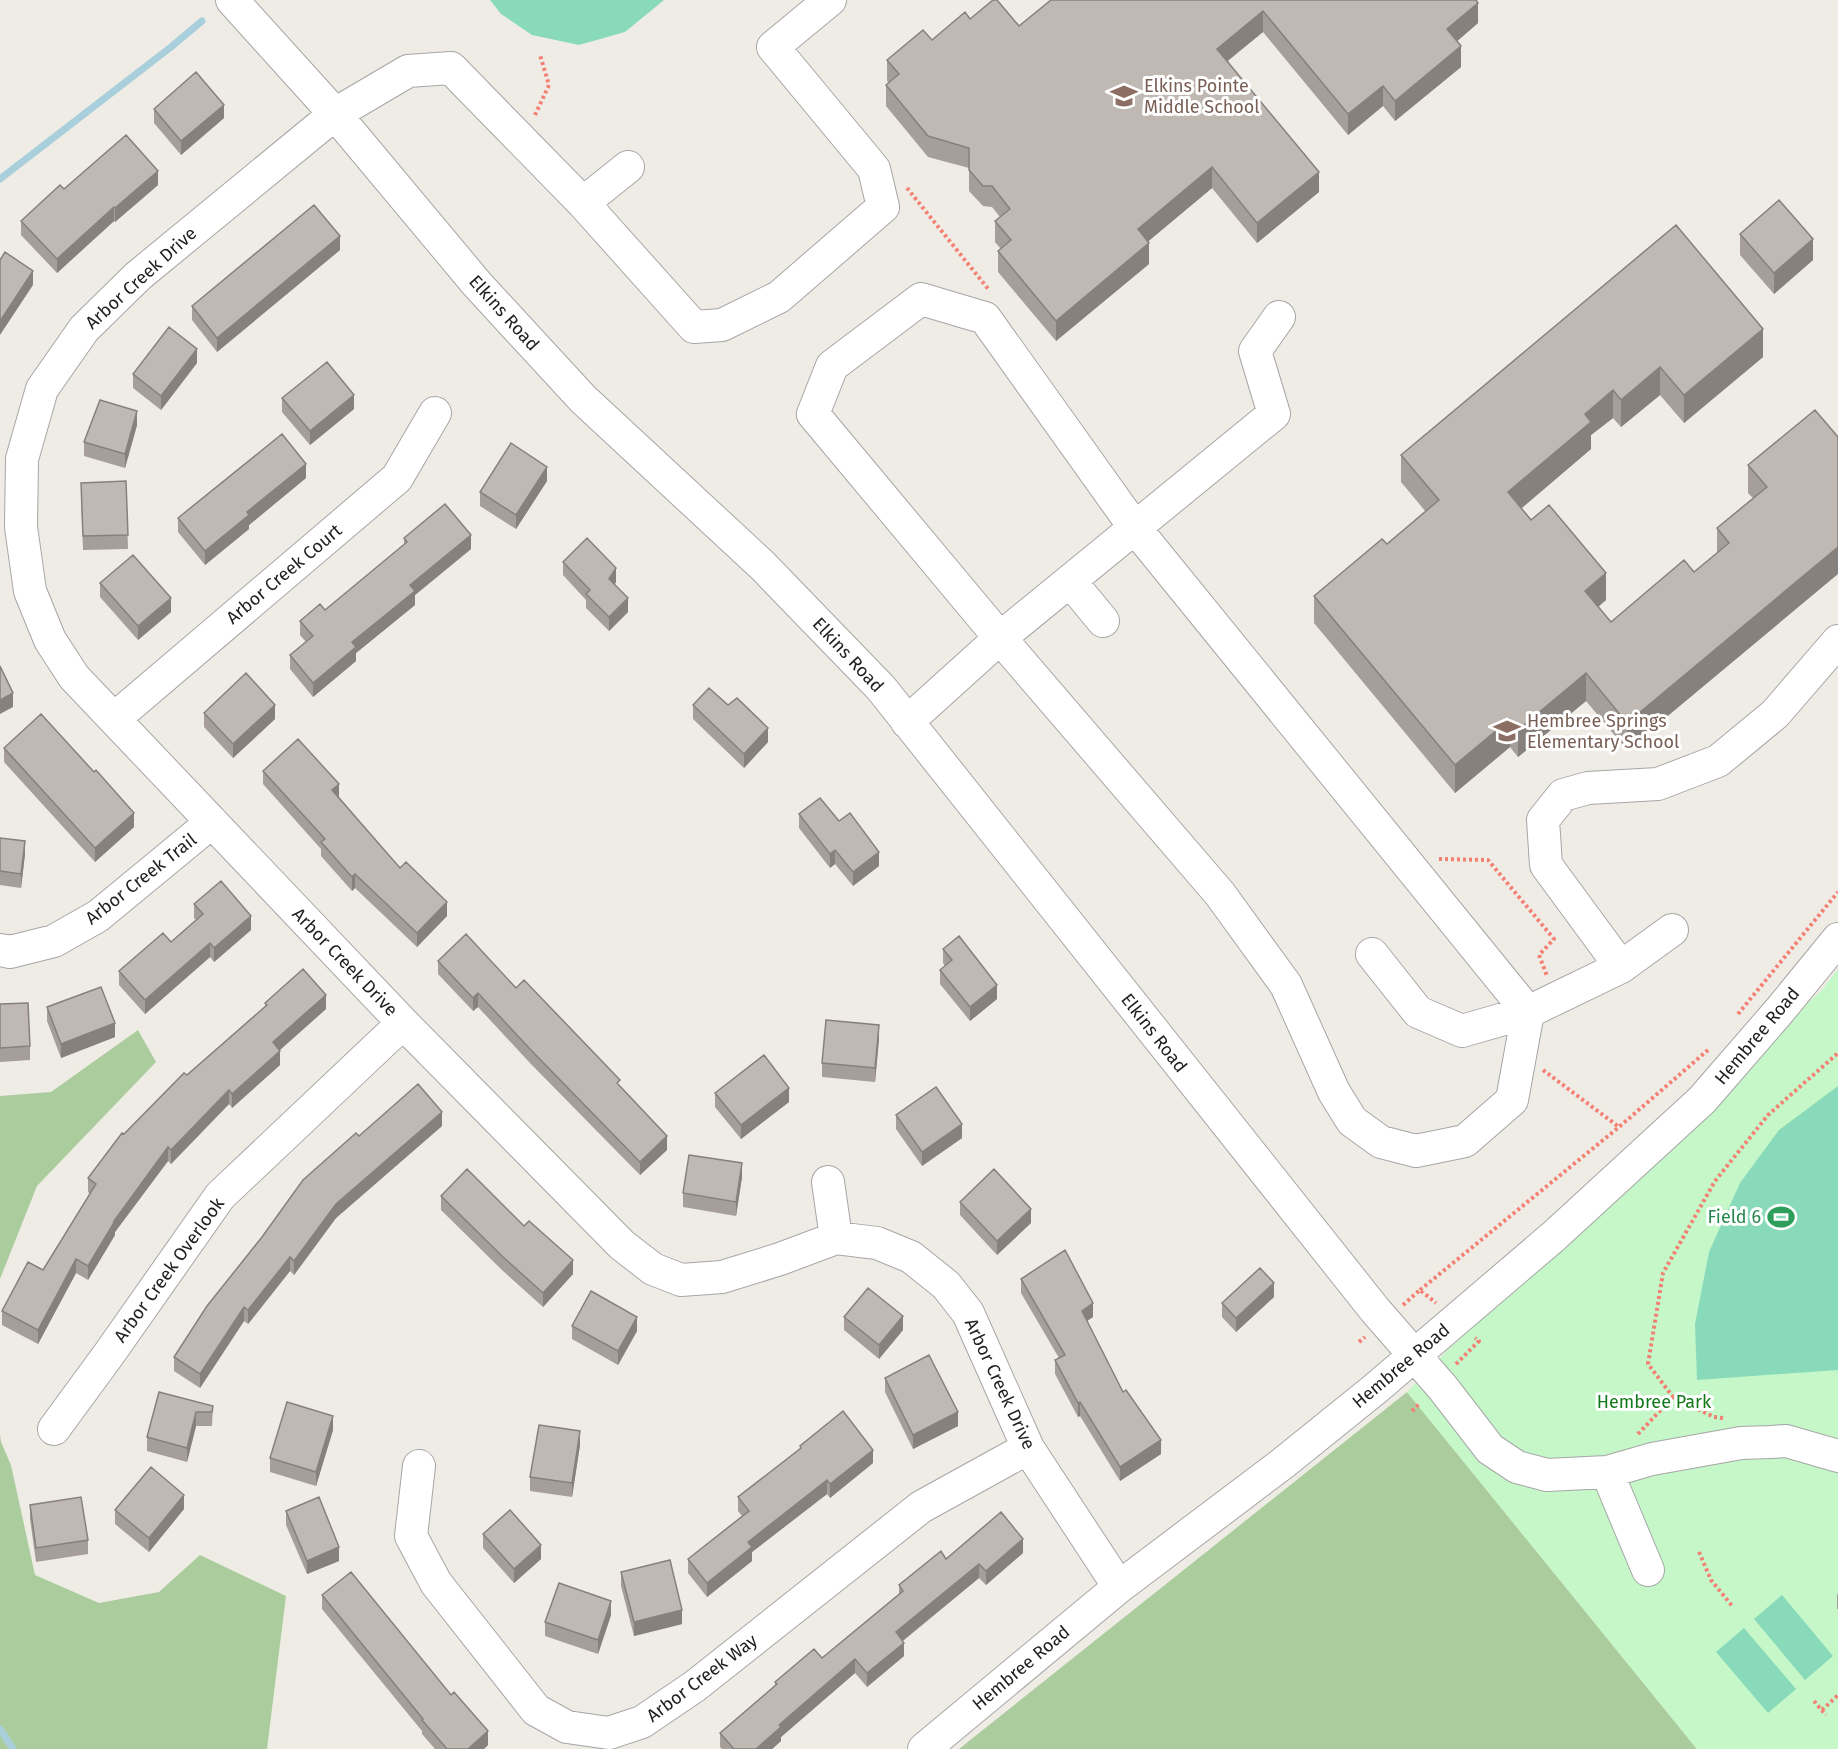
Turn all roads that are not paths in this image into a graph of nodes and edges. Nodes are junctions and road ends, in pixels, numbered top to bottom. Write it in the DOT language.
graph roads {
  1 [pos="232,0"];
  2 [pos="830,0"];
  3 [pos="334,114"];
  4 [pos="628,167"];
  5 [pos="583,203"];
  6 [pos="1279,317"];
  7 [pos="435,413"];
  8 [pos="1135,528"];
  9 [pos="1070,581"];
  10 [pos="1103,621"];
  11 [pos="1000,638"];
  12 [pos="1838,641"];
  13 [pos="114,719"];
  14 [pos="907,722"];
  15 [pos="212,822"];
  16 [pos="1672,930"];
  17 [pos="1838,939"];
  18 [pos="0,950"];
  19 [pos="1372,954"];
  20 [pos="1621,967"];
  21 [pos="1528,1012"];
  22 [pos="403,1023"];
  23 [pos="828,1182"];
  24 [pos="836,1238"];
  25 [pos="1415,1356"];
  26 [pos="54,1429"];
  27 [pos="1028,1448"];
  28 [pos="1838,1456"];
  29 [pos="419,1466"];
  30 [pos="1607,1472"];
  31 [pos="1648,1570"];
  32 [pos="1119,1587"];
  33 [pos="924,1749"];
  1 -- 3 [label="street, Elkins Road"];
  2 -- 5 [label="street, Arbor Creek Drive"];
  3 -- 5 [label="street, Arbor Creek Drive"];
  3 -- 13 [label="street, Arbor Creek Drive"];
  3 -- 14 [label="street, Elkins Road"];
  4 -- 5 [label="street"];
  6 -- 8 [label="street"];
  7 -- 13 [label="street, Arbor Creek Court"];
  8 -- 9 [label="street"];
  8 -- 11 [label="street"];
  8 -- 21 [label="street"];
  9 -- 10 [label="street"];
  9 -- 11 [label="street"];
  11 -- 14 [label="street"];
  11 -- 21 [label="street"];
  12 -- 20 [label="street"];
  13 -- 15 [label="street, Arbor Creek Drive"];
  14 -- 25 [label="street, Elkins Road"];
  15 -- 18 [label="street, Arbor Creek Trail"];
  15 -- 22 [label="street, Arbor Creek Drive"];
  16 -- 20 [label="street"];
  17 -- 25 [label="street, Hembree Road"];
  19 -- 21 [label="street"];
  20 -- 21 [label="street"];
  22 -- 24 [label="street, Arbor Creek Drive"];
  22 -- 26 [label="street, Arbor Creek Overlook"];
  23 -- 24 [label="street"];
  24 -- 27 [label="street, Arbor Creek Drive"];
  25 -- 30 [label="street, Elkins Road"];
  25 -- 32 [label="street, Hembree Road"];
  27 -- 29 [label="street, Arbor Creek Way"];
  27 -- 32 [label="street, Arbor Creek Drive"];
  28 -- 30 [label="street, Elkins Road"];
  30 -- 31 [label="street"];
  32 -- 33 [label="street, Hembree Road"];
}
